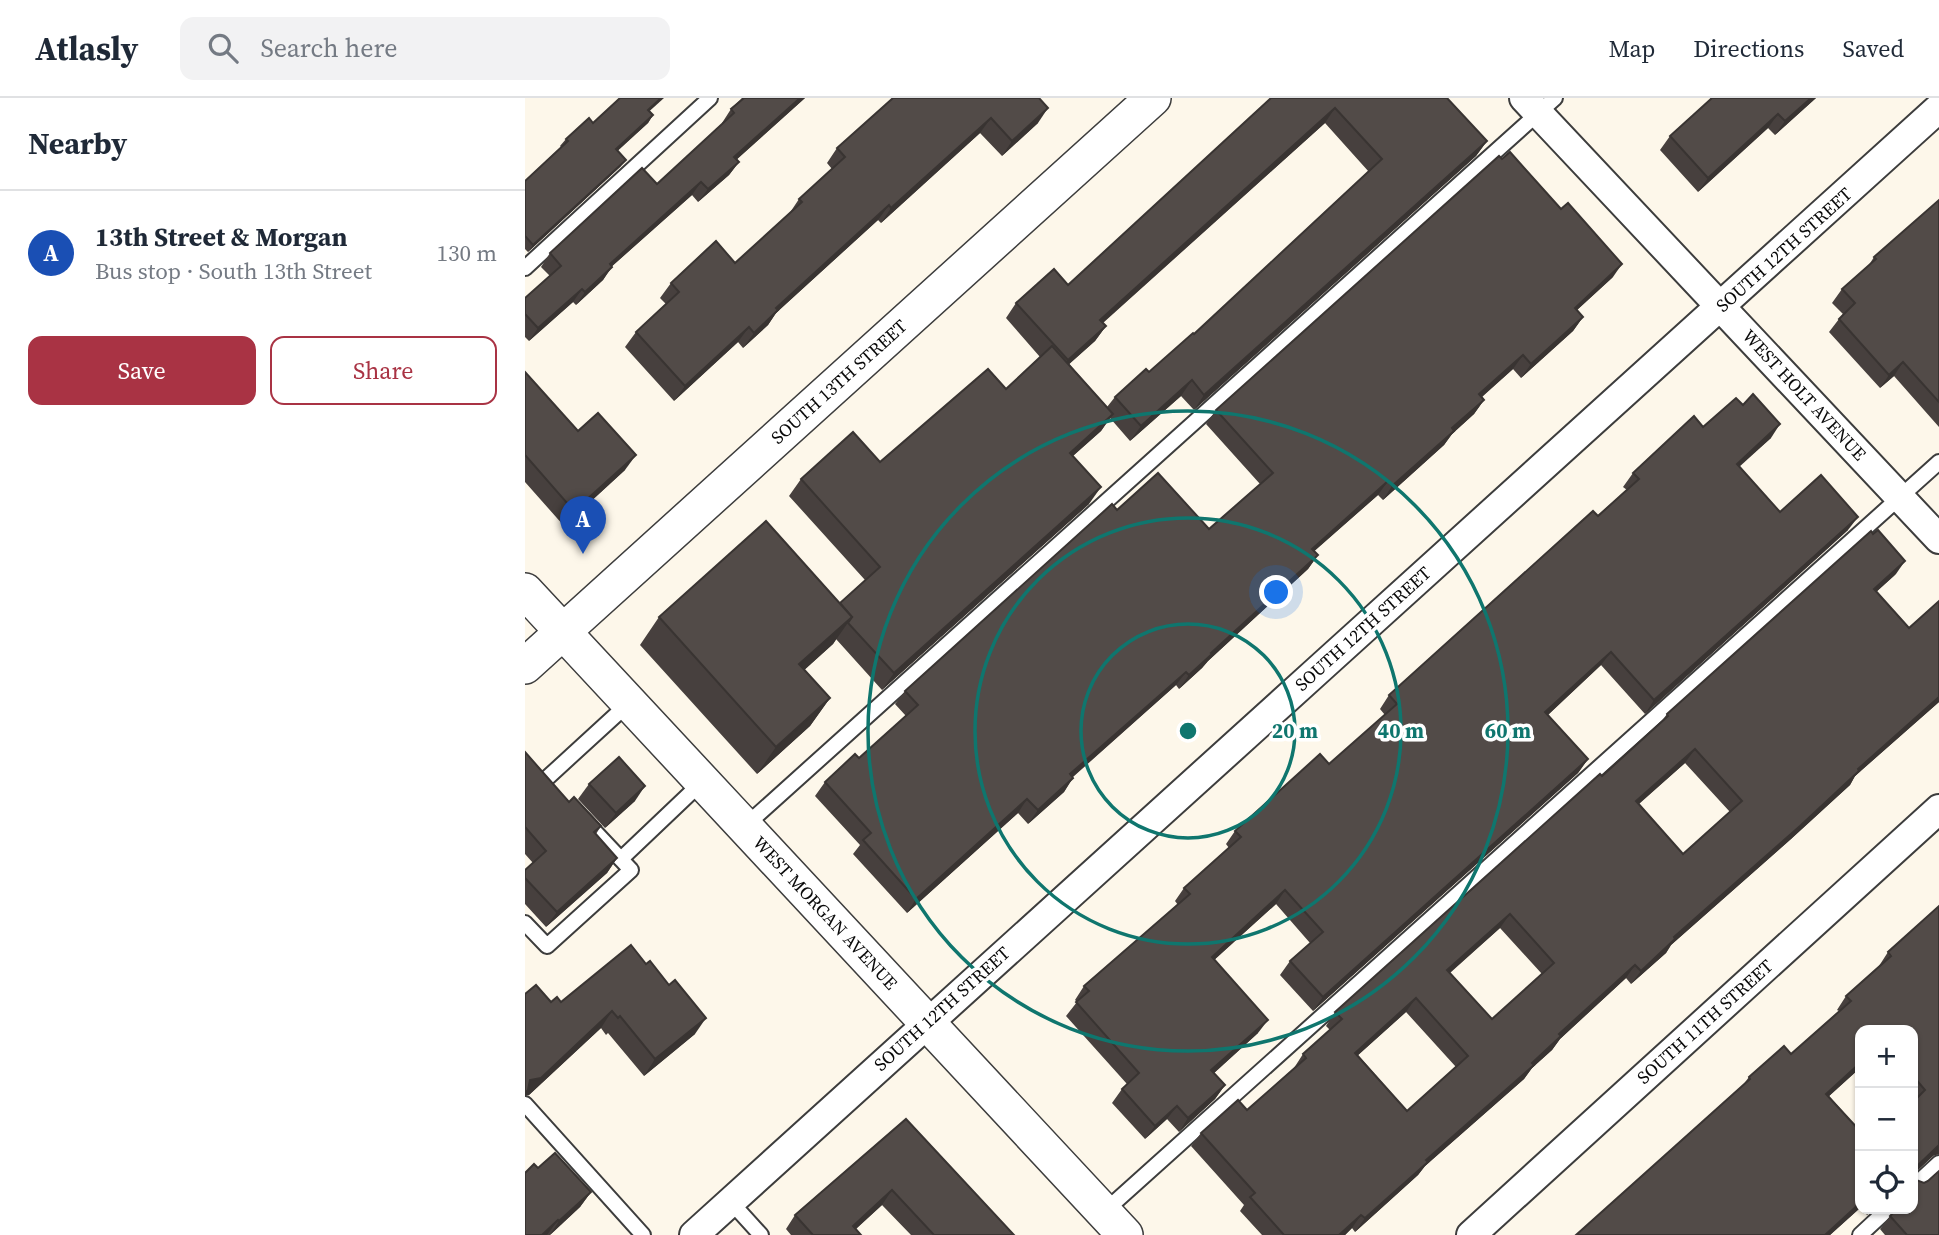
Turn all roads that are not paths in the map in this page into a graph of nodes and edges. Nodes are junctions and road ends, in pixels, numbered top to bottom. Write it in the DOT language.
graph roads {
  1 [pos="710,98"];
  2 [pos="1153,98"];
  3 [pos="1539,103"];
  4 [pos="1939,108"];
  5 [pos="525,268"];
  6 [pos="1722,307"];
  7 [pos="1939,462"];
  8 [pos="1900,497"];
  9 [pos="1939,539"];
  10 [pos="525,591"];
  11 [pos="563,632"];
  12 [pos="525,666"];
  13 [pos="629,703"];
  14 [pos="547,780"];
  15 [pos="702,782"];
  16 [pos="574,809"];
  17 [pos="1939,809"];
  18 [pos="744,827"];
  19 [pos="621,859"];
  20 [pos="525,923"];
  21 [pos="926,1022"];
  22 [pos="525,1104"];
  23 [pos="1939,1163"];
  24 [pos="1918,1182"];
  25 [pos="731,1202"];
  26 [pos="1883,1214"];
  27 [pos="1114,1224"];
  28 [pos="643,1235"];
  29 [pos="694,1235"];
  30 [pos="761,1235"];
  31 [pos="1471,1235"];
  32 [pos="1860,1235"];
  1 -- 5 [label="lane"];
  2 -- 11 [label="street, SOUTH 13TH STREET"];
  3 -- 6 [label="street, WEST HOLT AVENUE"];
  3 -- 18 [label="lane"];
  4 -- 6 [label="street, SOUTH 12TH STREET"];
  6 -- 8 [label="street, WEST HOLT AVENUE"];
  6 -- 21 [label="street, SOUTH 12TH STREET"];
  7 -- 8 [label="lane"];
  8 -- 9 [label="street, WEST HOLT AVENUE"];
  8 -- 27 [label="lane"];
  10 -- 11 [label="street, WEST MORGAN AVENUE"];
  11 -- 12 [label="street, SOUTH 13TH STREET"];
  11 -- 13 [label="street, WEST MORGAN AVENUE"];
  13 -- 14 [label="lane"];
  13 -- 15 [label="street, WEST MORGAN AVENUE"];
  15 -- 18 [label="street, WEST MORGAN AVENUE"];
  15 -- 19 [label="lane"];
  16 -- 19 [label="lane"];
  17 -- 31 [label="street, SOUTH 11TH STREET"];
  18 -- 21 [label="street, WEST MORGAN AVENUE"];
  19 -- 20 [label="lane"];
  21 -- 25 [label="street, SOUTH 12TH STREET"];
  21 -- 27 [label="street, WEST MORGAN AVENUE"];
  22 -- 28 [label="lane"];
  23 -- 24 [label="lane"];
  25 -- 29 [label="street, SOUTH 12TH STREET"];
  25 -- 30 [label="lane"];
  26 -- 32 [label="lane"];
}
